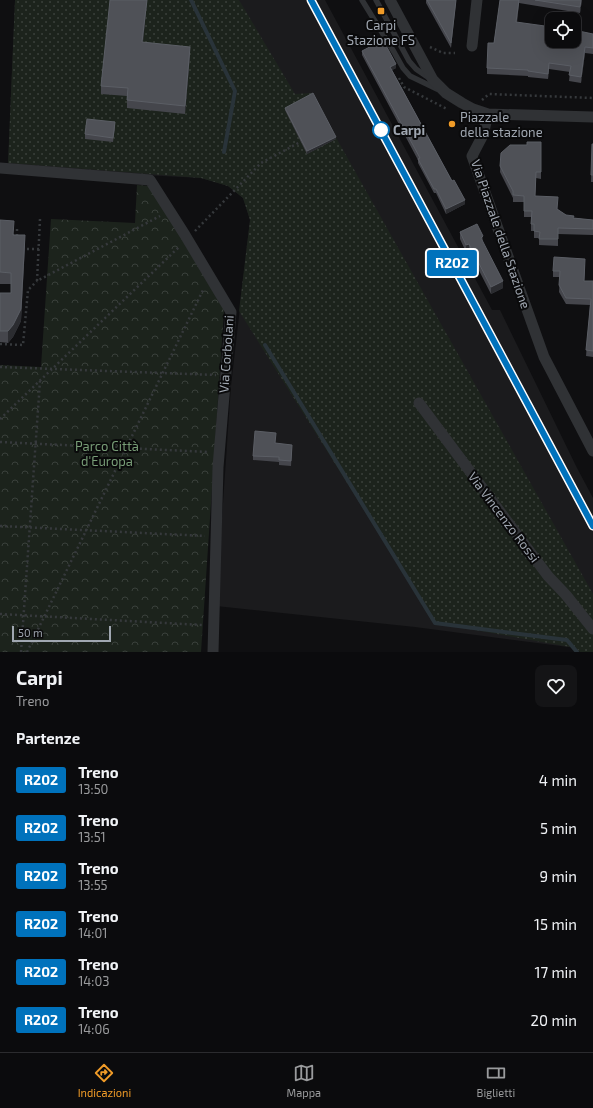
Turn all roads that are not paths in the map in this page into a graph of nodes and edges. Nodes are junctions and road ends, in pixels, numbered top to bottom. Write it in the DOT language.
graph roads {
  1 [pos="362,0"];
  2 [pos="376,0"];
  3 [pos="390,0"];
  4 [pos="477,0"];
  5 [pos="472,46"];
  6 [pos="433,80"];
  7 [pos="446,93"];
  8 [pos="488,114"];
  9 [pos="593,117"];
  10 [pos="0,168"];
  11 [pos="419,403"];
  12 [pos="593,451"];
  13 [pos="593,629"];
  14 [pos="213,652"];
  1 -- 7 [label="lane"];
  2 -- 6 [label="lane"];
  3 -- 6 [label="street"];
  4 -- 5 [label="street"];
  6 -- 7 [label="street"];
  7 -- 8 [label="street"];
  8 -- 9 [label="street"];
  8 -- 12 [label="street, Via Piazzale della Stazione"];
  10 -- 14 [label="street, Via Corbolani"];
  11 -- 13 [label="street, Via Vincenzo Rossi"];
}
